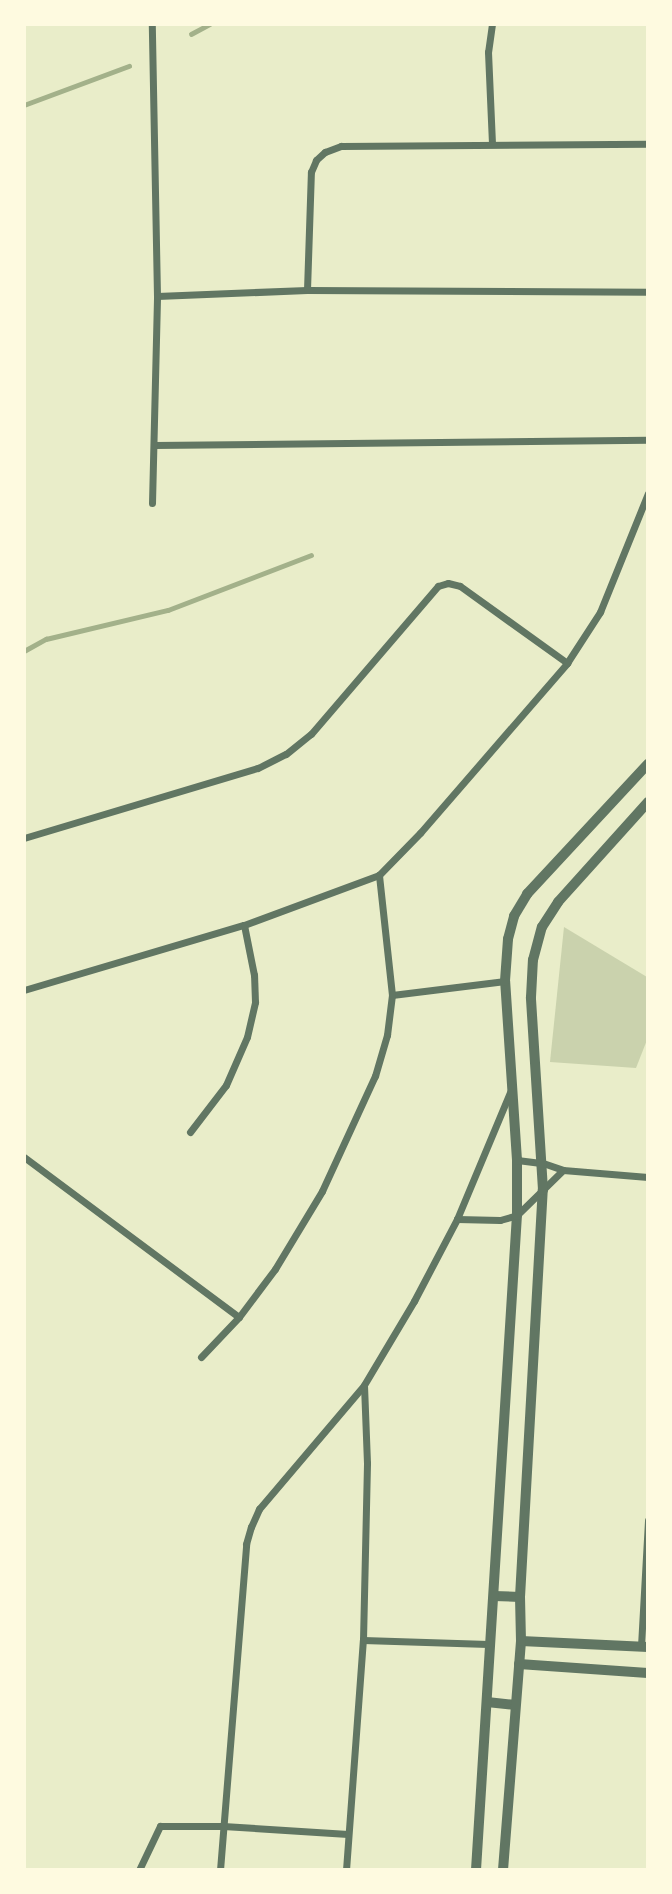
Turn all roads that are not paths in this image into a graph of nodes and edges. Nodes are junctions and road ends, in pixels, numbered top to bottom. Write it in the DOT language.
graph roads {
  1 [pos="152,24"];
  2 [pos="492,24"];
  3 [pos="492,143"];
  4 [pos="648,144"];
  5 [pos="307,290"];
  6 [pos="648,292"];
  7 [pos="157,296"];
  8 [pos="648,440"];
  9 [pos="154,445"];
  10 [pos="648,493"];
  11 [pos="152,503"];
  12 [pos="567,663"];
  13 [pos="648,764"];
  14 [pos="648,802"];
  15 [pos="24,838"];
  16 [pos="379,875"];
  17 [pos="244,925"];
  18 [pos="505,981"];
  19 [pos="24,990"];
  20 [pos="392,995"];
  21 [pos="513,1085"];
  22 [pos="190,1132"];
  23 [pos="24,1157"];
  24 [pos="517,1160"];
  25 [pos="543,1163"];
  26 [pos="563,1170"];
  27 [pos="648,1177"];
  28 [pos="543,1190"];
  29 [pos="517,1214"];
  30 [pos="457,1219"];
  31 [pos="239,1317"];
  32 [pos="201,1357"];
  33 [pos="363,1385"];
  34 [pos="648,1520"];
  35 [pos="494,1597"];
  36 [pos="520,1597"];
  37 [pos="363,1640"];
  38 [pos="521,1641"];
  39 [pos="488,1644"];
  40 [pos="644,1646"];
  41 [pos="519,1664"];
  42 [pos="648,1673"];
  43 [pos="487,1702"];
  44 [pos="514,1705"];
  45 [pos="222,1826"];
  46 [pos="348,1834"];
  47 [pos="139,1870"];
  48 [pos="220,1870"];
  49 [pos="346,1870"];
  50 [pos="476,1870"];
  51 [pos="503,1870"];
  1 -- 7 [label="street"];
  2 -- 3 [label="street"];
  3 -- 4 [label="street"];
  3 -- 5 [label="street"];
  5 -- 6 [label="street"];
  5 -- 7 [label="street"];
  7 -- 9 [label="street"];
  8 -- 9 [label="street"];
  9 -- 11 [label="street"];
  10 -- 12 [label="street"];
  12 -- 15 [label="street"];
  12 -- 16 [label="street"];
  13 -- 18 [label="street"];
  14 -- 25 [label="street"];
  16 -- 17 [label="street"];
  16 -- 20 [label="street"];
  17 -- 19 [label="street"];
  17 -- 22 [label="street"];
  18 -- 20 [label="street"];
  18 -- 21 [label="street"];
  20 -- 31 [label="street"];
  21 -- 24 [label="street"];
  21 -- 30 [label="street"];
  23 -- 31 [label="street"];
  24 -- 25 [label="street"];
  24 -- 29 [label="street"];
  25 -- 26 [label="street"];
  25 -- 28 [label="street"];
  26 -- 27 [label="street"];
  26 -- 28 [label="street"];
  28 -- 29 [label="street"];
  28 -- 36 [label="street"];
  29 -- 30 [label="street"];
  29 -- 35 [label="street"];
  30 -- 33 [label="street"];
  31 -- 32 [label="street"];
  33 -- 37 [label="street"];
  33 -- 45 [label="street"];
  34 -- 40 [label="street"];
  35 -- 36 [label="street"];
  35 -- 39 [label="street"];
  36 -- 38 [label="street"];
  37 -- 39 [label="street"];
  37 -- 46 [label="street"];
  38 -- 40 [label="street"];
  38 -- 41 [label="street"];
  39 -- 43 [label="street"];
  41 -- 42 [label="street"];
  41 -- 44 [label="street"];
  43 -- 44 [label="street"];
  43 -- 50 [label="street"];
  44 -- 51 [label="street"];
  45 -- 46 [label="street"];
  45 -- 47 [label="street"];
  45 -- 48 [label="street"];
  46 -- 49 [label="street"];
}
